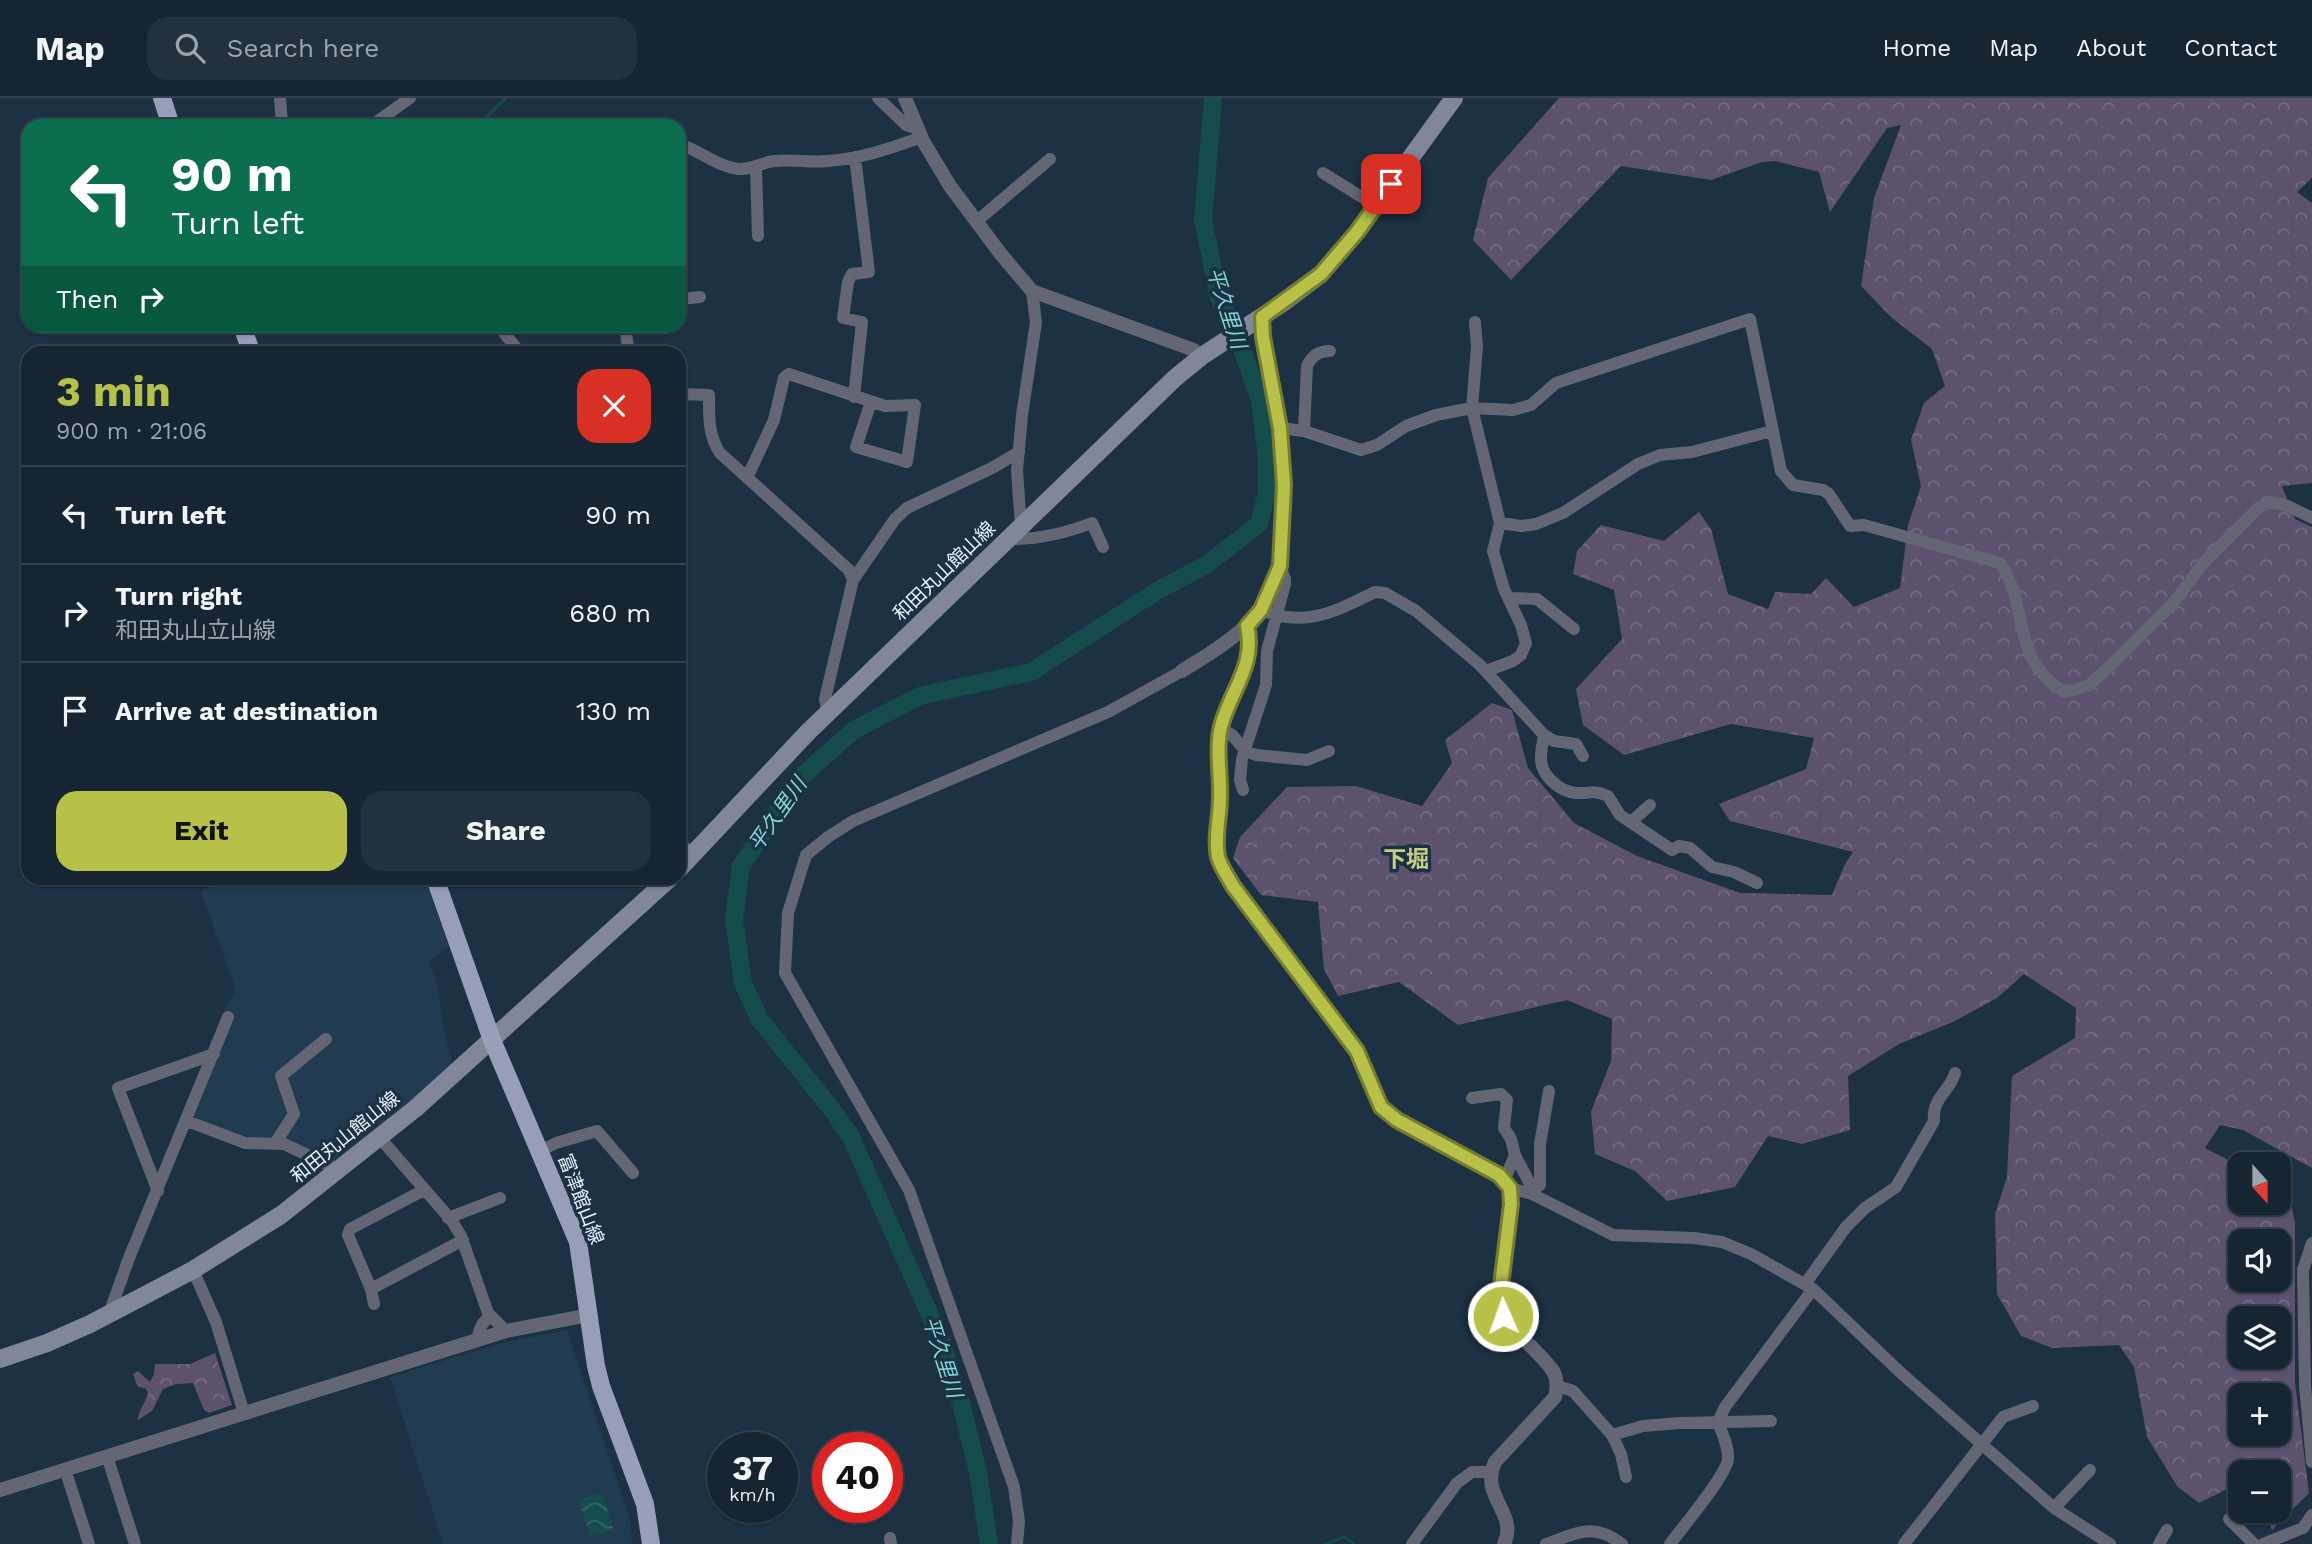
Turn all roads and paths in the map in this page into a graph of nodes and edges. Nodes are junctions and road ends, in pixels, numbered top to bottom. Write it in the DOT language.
graph roads {
  1 [pos="162,98"];
  2 [pos="279,98"];
  3 [pos="410,98"];
  4 [pos="878,98"];
  5 [pos="905,98"];
  6 [pos="1454,98"];
  7 [pos="169,119"];
  8 [pos="284,119"];
  9 [pos="381,119"];
  10 [pos="920,133"];
  11 [pos="686,146"];
  12 [pos="855,157"];
  13 [pos="1050,159"];
  14 [pos="755,167"];
  15 [pos="1323,173"];
  16 [pos="1376,206"];
  17 [pos="977,221"];
  18 [pos="758,236"];
  19 [pos="1032,291"];
  20 [pos="700,298"];
  21 [pos="686,299"];
  22 [pos="1259,320"];
  23 [pos="1475,322"];
  24 [pos="1330,351"];
  25 [pos="1199,358"];
  26 [pos="686,394"];
  27 [pos="854,397"];
  28 [pos="871,402"];
  29 [pos="1472,408"];
  30 [pos="1280,428"];
  31 [pos="1304,431"];
  32 [pos="1772,431"];
  33 [pos="1019,452"];
  34 [pos="747,478"];
  35 [pos="1284,485"];
  36 [pos="2312,518"];
  37 [pos="1500,523"];
  38 [pos="1021,526"];
  39 [pos="1007,539"];
  40 [pos="1103,547"];
  41 [pos="1280,566"];
  42 [pos="853,580"];
  43 [pos="1509,598"];
  44 [pos="1261,610"];
  45 [pos="1276,616"];
  46 [pos="1247,626"];
  47 [pos="1574,629"];
  48 [pos="1182,671"];
  49 [pos="1486,671"];
  50 [pos="828,714"];
  51 [pos="1221,729"];
  52 [pos="1544,735"];
  53 [pos="1246,751"];
  54 [pos="1329,751"];
  55 [pos="1583,756"];
  56 [pos="1243,790"];
  57 [pos="1650,805"];
  58 [pos="1631,822"];
  59 [pos="686,848"];
  60 [pos="694,854"];
  61 [pos="686,862"];
  62 [pos="1758,883"];
  63 [pos="437,885"];
  64 [pos="662,885"];
  65 [pos="228,1017"];
  66 [pos="326,1039"];
  67 [pos="492,1040"];
  68 [pos="214,1055"];
  69 [pos="1955,1073"];
  70 [pos="1549,1091"];
  71 [pos="1472,1098"];
  72 [pos="187,1121"];
  73 [pos="380,1139"];
  74 [pos="275,1142"];
  75 [pos="540,1151"];
  76 [pos="1515,1155"];
  77 [pos="339,1170"];
  78 [pos="633,1173"];
  79 [pos="1507,1185"];
  80 [pos="424,1190"];
  81 [pos="158,1191"];
  82 [pos="500,1198"];
  83 [pos="448,1218"];
  84 [pos="463,1241"];
  85 [pos="2312,1242"];
  86 [pos="193,1270"];
  87 [pos="1809,1287"];
  88 [pos="371,1289"];
  89 [pos="374,1304"];
  90 [pos="109,1314"];
  91 [pos="589,1315"];
  92 [pos="490,1316"];
  93 [pos="506,1331"];
  94 [pos="478,1340"];
  95 [pos="0,1359"];
  96 [pos="1558,1386"];
  97 [pos="2033,1406"];
  98 [pos="244,1413"];
  99 [pos="1771,1421"];
  100 [pos="1718,1422"];
  101 [pos="1612,1435"];
  102 [pos="1980,1444"];
  103 [pos="107,1456"];
  104 [pos="2312,1462"];
  105 [pos="65,1469"];
  106 [pos="2090,1470"];
  107 [pos="1490,1472"];
  108 [pos="1626,1477"];
  109 [pos="0,1490"];
  110 [pos="2054,1508"];
  111 [pos="2312,1515"];
  112 [pos="2233,1523"];
  113 [pos="2167,1530"];
  114 [pos="89,1544"];
  115 [pos="135,1544"];
  116 [pos="651,1544"];
  117 [pos="1017,1544"];
  118 [pos="1412,1544"];
  119 [pos="1504,1544"];
  120 [pos="1546,1544"];
  121 [pos="1622,1544"];
  122 [pos="1670,1544"];
  123 [pos="1904,1544"];
  124 [pos="2110,1544"];
  125 [pos="2159,1544"];
  126 [pos="2254,1544"];
  127 [pos="2263,1544"];
  1 -- 7 [label="main road"];
  2 -- 8 [label="street"];
  3 -- 9 [label="street"];
  4 -- 10 [label="street"];
  5 -- 10 [label="street"];
  6 -- 16 [label="main road, 和田丸山館山線"];
  10 -- 12 [label="street"];
  10 -- 17 [label="street"];
  11 -- 14 [label="street"];
  12 -- 14 [label="street"];
  12 -- 27 [label="street"];
  13 -- 17 [label="street"];
  14 -- 18 [label="street"];
  15 -- 16 [label="street"];
  16 -- 22 [label="main road, 和田丸山館山線"];
  17 -- 19 [label="street"];
  19 -- 25 [label="street"];
  19 -- 33 [label="street"];
  20 -- 21 [label="street"];
  22 -- 25 [label="main road, 和田丸山館山線"];
  22 -- 30 [label="street"];
  23 -- 29 [label="street"];
  24 -- 31 [label="street"];
  25 -- 38 [label="main road, 和田丸山館山線"];
  26 -- 34 [label="street"];
  27 -- 28 [label="street"];
  27 -- 34 [label="street"];
  28 -- 28 [label="street"];
  29 -- 31 [label="street"];
  29 -- 32 [label="street"];
  29 -- 37 [label="street"];
  30 -- 31 [label="street"];
  30 -- 35 [label="street"];
  32 -- 36 [label="street"];
  32 -- 37 [label="street"];
  33 -- 38 [label="street"];
  33 -- 42 [label="street"];
  34 -- 42 [label="street"];
  35 -- 41 [label="street"];
  37 -- 43 [label="street"];
  38 -- 39 [label="main road, 和田丸山館山線"];
  39 -- 40 [label="street"];
  39 -- 50 [label="main road, 和田丸山館山線"];
  41 -- 44 [label="street"];
  41 -- 45 [label="street"];
  42 -- 50 [label="street"];
  43 -- 47 [label="street"];
  43 -- 49 [label="street"];
  44 -- 45 [label="street"];
  44 -- 46 [label="street"];
  45 -- 49 [label="street"];
  45 -- 53 [label="street"];
  46 -- 48 [label="street"];
  46 -- 51 [label="street"];
  48 -- 117 [label="street"];
  49 -- 52 [label="street"];
  50 -- 60 [label="main road, 和田丸山館山線"];
  51 -- 53 [label="street"];
  51 -- 79 [label="street"];
  52 -- 55 [label="street"];
  52 -- 58 [label="street"];
  53 -- 54 [label="street"];
  53 -- 56 [label="street"];
  57 -- 58 [label="street"];
  58 -- 62 [label="street"];
  59 -- 60 [label="street"];
  60 -- 61 [label="main road, 和田丸山館山線"];
  63 -- 67 [label="main road, 富津館山線"];
  64 -- 67 [label="main road, 和田丸山館山線"];
  65 -- 68 [label="street"];
  66 -- 74 [label="street"];
  67 -- 73 [label="main road, 和田丸山館山線"];
  67 -- 75 [label="main road, 富津館山線"];
  68 -- 72 [label="street"];
  68 -- 81 [label="street"];
  69 -- 87 [label="street"];
  70 -- 76 [label="street"];
  71 -- 76 [label="street"];
  72 -- 74 [label="street"];
  72 -- 81 [label="street"];
  73 -- 77 [label="main road, 和田丸山館山線"];
  73 -- 80 [label="street"];
  74 -- 77 [label="street"];
  75 -- 78 [label="street"];
  75 -- 91 [label="main road, 富津館山線"];
  76 -- 79 [label="street"];
  77 -- 86 [label="main road, 和田丸山館山線"];
  79 -- 87 [label="street"];
  79 -- 96 [label="street"];
  80 -- 83 [label="street"];
  80 -- 88 [label="street"];
  81 -- 90 [label="street"];
  82 -- 83 [label="street"];
  83 -- 84 [label="street"];
  84 -- 88 [label="street"];
  84 -- 92 [label="street"];
  85 -- 104 [label="street"];
  86 -- 90 [label="main road, 和田丸山館山線"];
  86 -- 98 [label="street"];
  87 -- 100 [label="street"];
  87 -- 102 [label="street"];
  88 -- 89 [label="street"];
  90 -- 95 [label="main road, 和田丸山館山線"];
  91 -- 93 [label="street"];
  91 -- 116 [label="main road, 富津館山線"];
  92 -- 93 [label="street"];
  92 -- 94 [label="street"];
  93 -- 94 [label="street"];
  94 -- 98 [label="street"];
  96 -- 101 [label="street"];
  96 -- 107 [label="street"];
  97 -- 102 [label="street"];
  98 -- 103 [label="street"];
  99 -- 100 [label="street"];
  100 -- 101 [label="street"];
  100 -- 122 [label="street"];
  101 -- 108 [label="street"];
  102 -- 110 [label="street"];
  102 -- 123 [label="street"];
  103 -- 105 [label="street"];
  103 -- 115 [label="street"];
  105 -- 109 [label="street"];
  105 -- 114 [label="street"];
  106 -- 110 [label="street"];
  107 -- 118 [label="street"];
  107 -- 119 [label="street"];
  110 -- 124 [label="street"];
  111 -- 127 [label="street"];
  112 -- 126 [label="street"];
  113 -- 125 [label="street"];
  120 -- 121 [label="street"];
}
